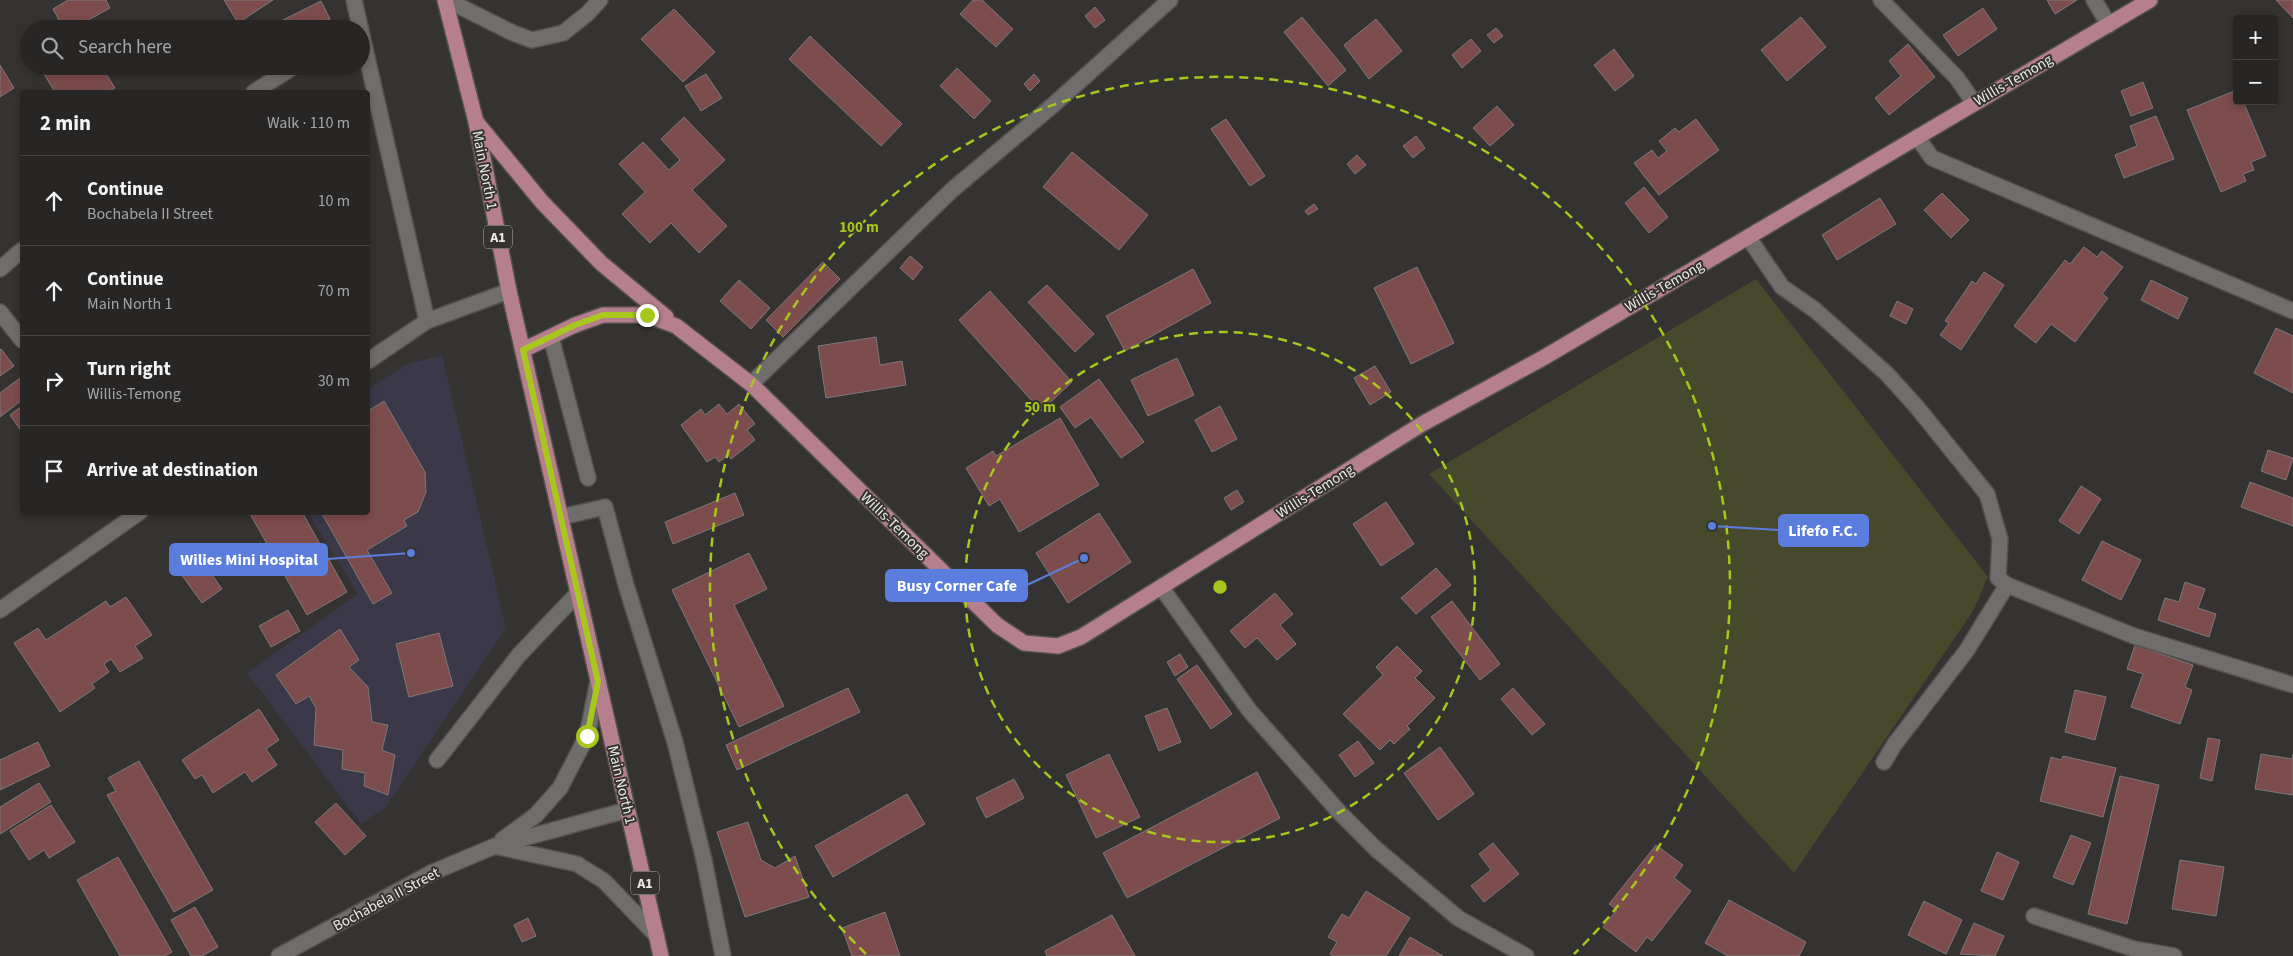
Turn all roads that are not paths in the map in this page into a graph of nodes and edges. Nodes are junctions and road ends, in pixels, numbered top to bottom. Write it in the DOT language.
graph roads {
  1 [pos="354,0"];
  2 [pos="446,0"];
  3 [pos="600,0"];
  4 [pos="1170,0"];
  5 [pos="1881,0"];
  6 [pos="2094,0"];
  7 [pos="2150,0"];
  8 [pos="356,20"];
  9 [pos="2108,25"];
  10 [pos="281,75"];
  11 [pos="368,75"];
  12 [pos="257,90"];
  13 [pos="1974,102"];
  14 [pos="476,122"];
  15 [pos="1916,137"];
  16 [pos="1748,237"];
  17 [pos="20,252"];
  18 [pos="0,269"];
  19 [pos="509,291"];
  20 [pos="2293,311"];
  21 [pos="0,312"];
  22 [pos="427,321"];
  23 [pos="676,326"];
  24 [pos="20,337"];
  25 [pos="551,337"];
  26 [pos="523,350"];
  27 [pos="370,360"];
  28 [pos="751,384"];
  29 [pos="588,478"];
  30 [pos="136,515"];
  31 [pos="561,517"];
  32 [pos="2007,585"];
  33 [pos="1161,587"];
  34 [pos="578,594"];
  35 [pos="0,610"];
  36 [pos="598,682"];
  37 [pos="2293,685"];
  38 [pos="437,760"];
  39 [pos="1884,762"];
  40 [pos="627,810"];
  41 [pos="495,846"];
  42 [pos="2034,916"];
  43 [pos="657,936"];
  44 [pos="279,956"];
  45 [pos="661,956"];
  46 [pos="723,956"];
  47 [pos="1526,956"];
  48 [pos="2174,956"];
  1 -- 8 [label="street"];
  2 -- 3 [label="street"];
  2 -- 14 [label="main road, Main North 1 / A1"];
  4 -- 28 [label="street"];
  5 -- 13 [label="street"];
  6 -- 9 [label="street"];
  7 -- 9 [label="main road, Willis-Temong"];
  9 -- 13 [label="main road, Willis-Temong"];
  10 -- 12 [label="street"];
  11 -- 22 [label="street"];
  13 -- 15 [label="main road, Willis-Temong"];
  14 -- 19 [label="main road, Main North 1 / A1"];
  14 -- 23 [label="main road"];
  15 -- 16 [label="main road, Willis-Temong"];
  15 -- 20 [label="street"];
  16 -- 32 [label="street"];
  16 -- 33 [label="main road, Willis-Temong"];
  17 -- 18 [label="street"];
  19 -- 22 [label="street"];
  19 -- 26 [label="main road, Main North 1 / A1"];
  21 -- 24 [label="street"];
  22 -- 27 [label="street"];
  23 -- 25 [label="main road, Willis-Temong"];
  23 -- 28 [label="main road, Willis-Temong"];
  25 -- 26 [label="main road, Willis-Temong"];
  25 -- 29 [label="street"];
  26 -- 31 [label="main road, Main North 1 / A1"];
  28 -- 33 [label="main road, Willis-Temong"];
  30 -- 35 [label="street"];
  31 -- 34 [label="main road, Main North 1 / A1"];
  31 -- 46 [label="street"];
  32 -- 37 [label="street"];
  32 -- 39 [label="street"];
  33 -- 47 [label="street"];
  34 -- 36 [label="main road, Main North 1 / A1"];
  34 -- 38 [label="street"];
  36 -- 40 [label="main road, Main North 1 / A1"];
  36 -- 41 [label="street, Bochabela II Street"];
  40 -- 41 [label="street, Bochabela II Street"];
  40 -- 43 [label="main road, Main North 1 / A1"];
  41 -- 43 [label="street"];
  41 -- 44 [label="street, Bochabela II Street"];
  42 -- 48 [label="street"];
  43 -- 45 [label="main road, Main North 1 / A1"];
}
